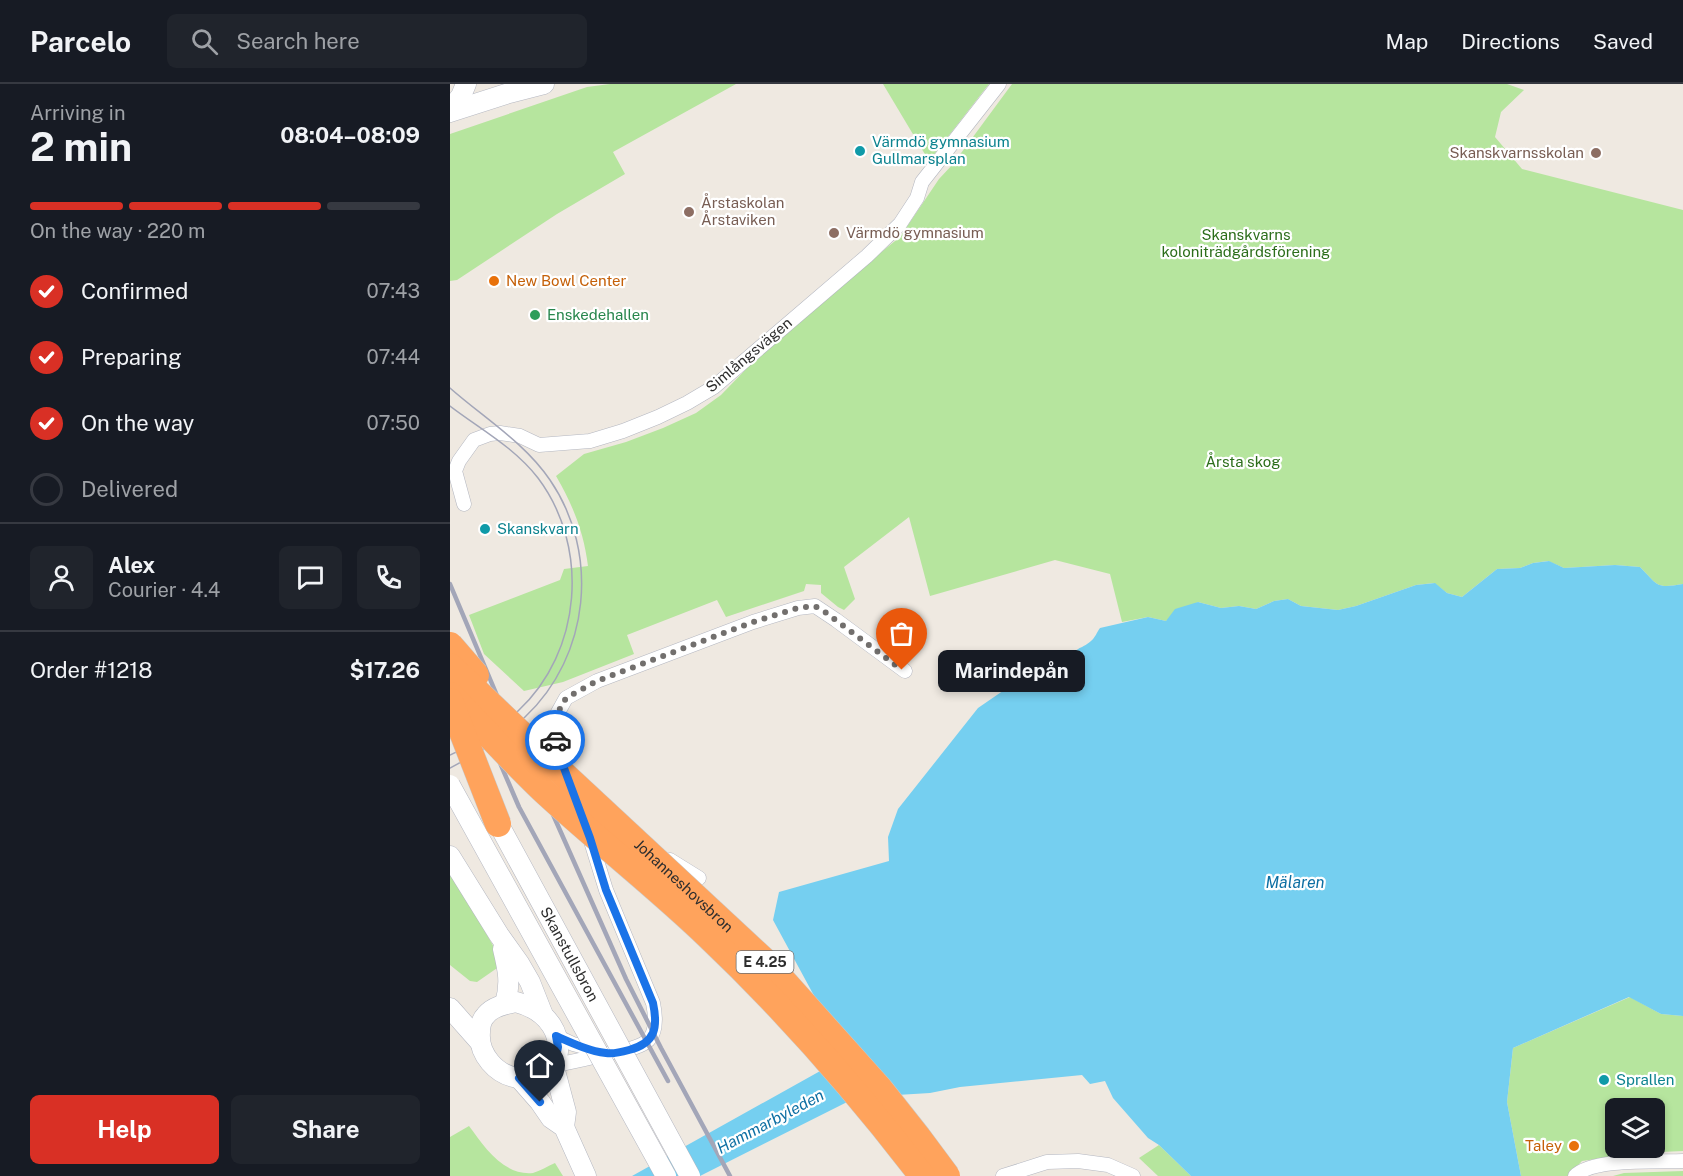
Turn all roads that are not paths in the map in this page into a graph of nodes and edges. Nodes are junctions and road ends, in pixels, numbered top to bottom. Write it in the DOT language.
graph roads {
  1 [pos="466,84"];
  2 [pos="544,84"];
  3 [pos="999,84"];
  4 [pos="450,111"];
  5 [pos="464,504"];
  6 [pos="450,645"];
  7 [pos="450,666"];
  8 [pos="905,671"];
  9 [pos="450,695"];
  10 [pos="450,701"];
  11 [pos="450,713"];
  12 [pos="450,731"];
  13 [pos="552,781"];
  14 [pos="450,785"];
  15 [pos="498,824"];
  16 [pos="590,838"];
  17 [pos="450,856"];
  18 [pos="699,878"];
  19 [pos="499,935"];
  20 [pos="450,999"];
  21 [pos="505,1004"];
  22 [pos="450,1008"];
  23 [pos="486,1015"];
  24 [pos="543,1015"];
  25 [pos="556,1036"];
  26 [pos="479,1041"];
  27 [pos="607,1053"];
  28 [pos="554,1066"];
  29 [pos="519,1078"];
  30 [pos="564,1127"];
  31 [pos="1683,1161"];
  32 [pos="586,1176"];
  33 [pos="666,1176"];
  34 [pos="690,1176"];
  35 [pos="922,1176"];
  36 [pos="947,1176"];
  37 [pos="1004,1176"];
  38 [pos="1133,1176"];
  39 [pos="1575,1176"];
  1 -- 4 [label="main road"];
  2 -- 4 [label="main road"];
  3 -- 5 [label="street, Simlångsvägen"];
  6 -- 13 [label="highway, bridge"];
  7 -- 13 [label="highway, Johanneshovsbron / E 4.25, bridge"];
  8 -- 16 [label="street"];
  9 -- 13 [label="highway, Johanneshovsbron / E 4.25, bridge"];
  10 -- 15 [label="highway, bridge"];
  11 -- 13 [label="highway, bridge"];
  12 -- 15 [label="main road, Skanstullsbron, bridge"];
  13 -- 35 [label="highway, Johanneshovsbron / E 4.25, bridge"];
  13 -- 36 [label="highway, Johanneshovsbron / E 4.25, bridge"];
  14 -- 33 [label="main road, Skanstullsbron, bridge"];
  15 -- 34 [label="main road, Skanstullsbron, bridge"];
  16 -- 18 [label="street"];
  16 -- 27 [label="street"];
  17 -- 19 [label="main road"];
  19 -- 21 [label="main road"];
  19 -- 24 [label="main road"];
  20 -- 23 [label="main road"];
  21 -- 23 [label="main road"];
  21 -- 24 [label="main road"];
  22 -- 26 [label="main road"];
  23 -- 26 [label="main road"];
  24 -- 25 [label="main road"];
  25 -- 27 [label="street"];
  25 -- 28 [label="main road"];
  26 -- 29 [label="main road"];
  27 -- 28 [label="street"];
  28 -- 29 [label="main road"];
  28 -- 30 [label="main road"];
  29 -- 30 [label="main road"];
  30 -- 32 [label="main road"];
  31 -- 39 [label="street"];
  37 -- 38 [label="street"];
}
